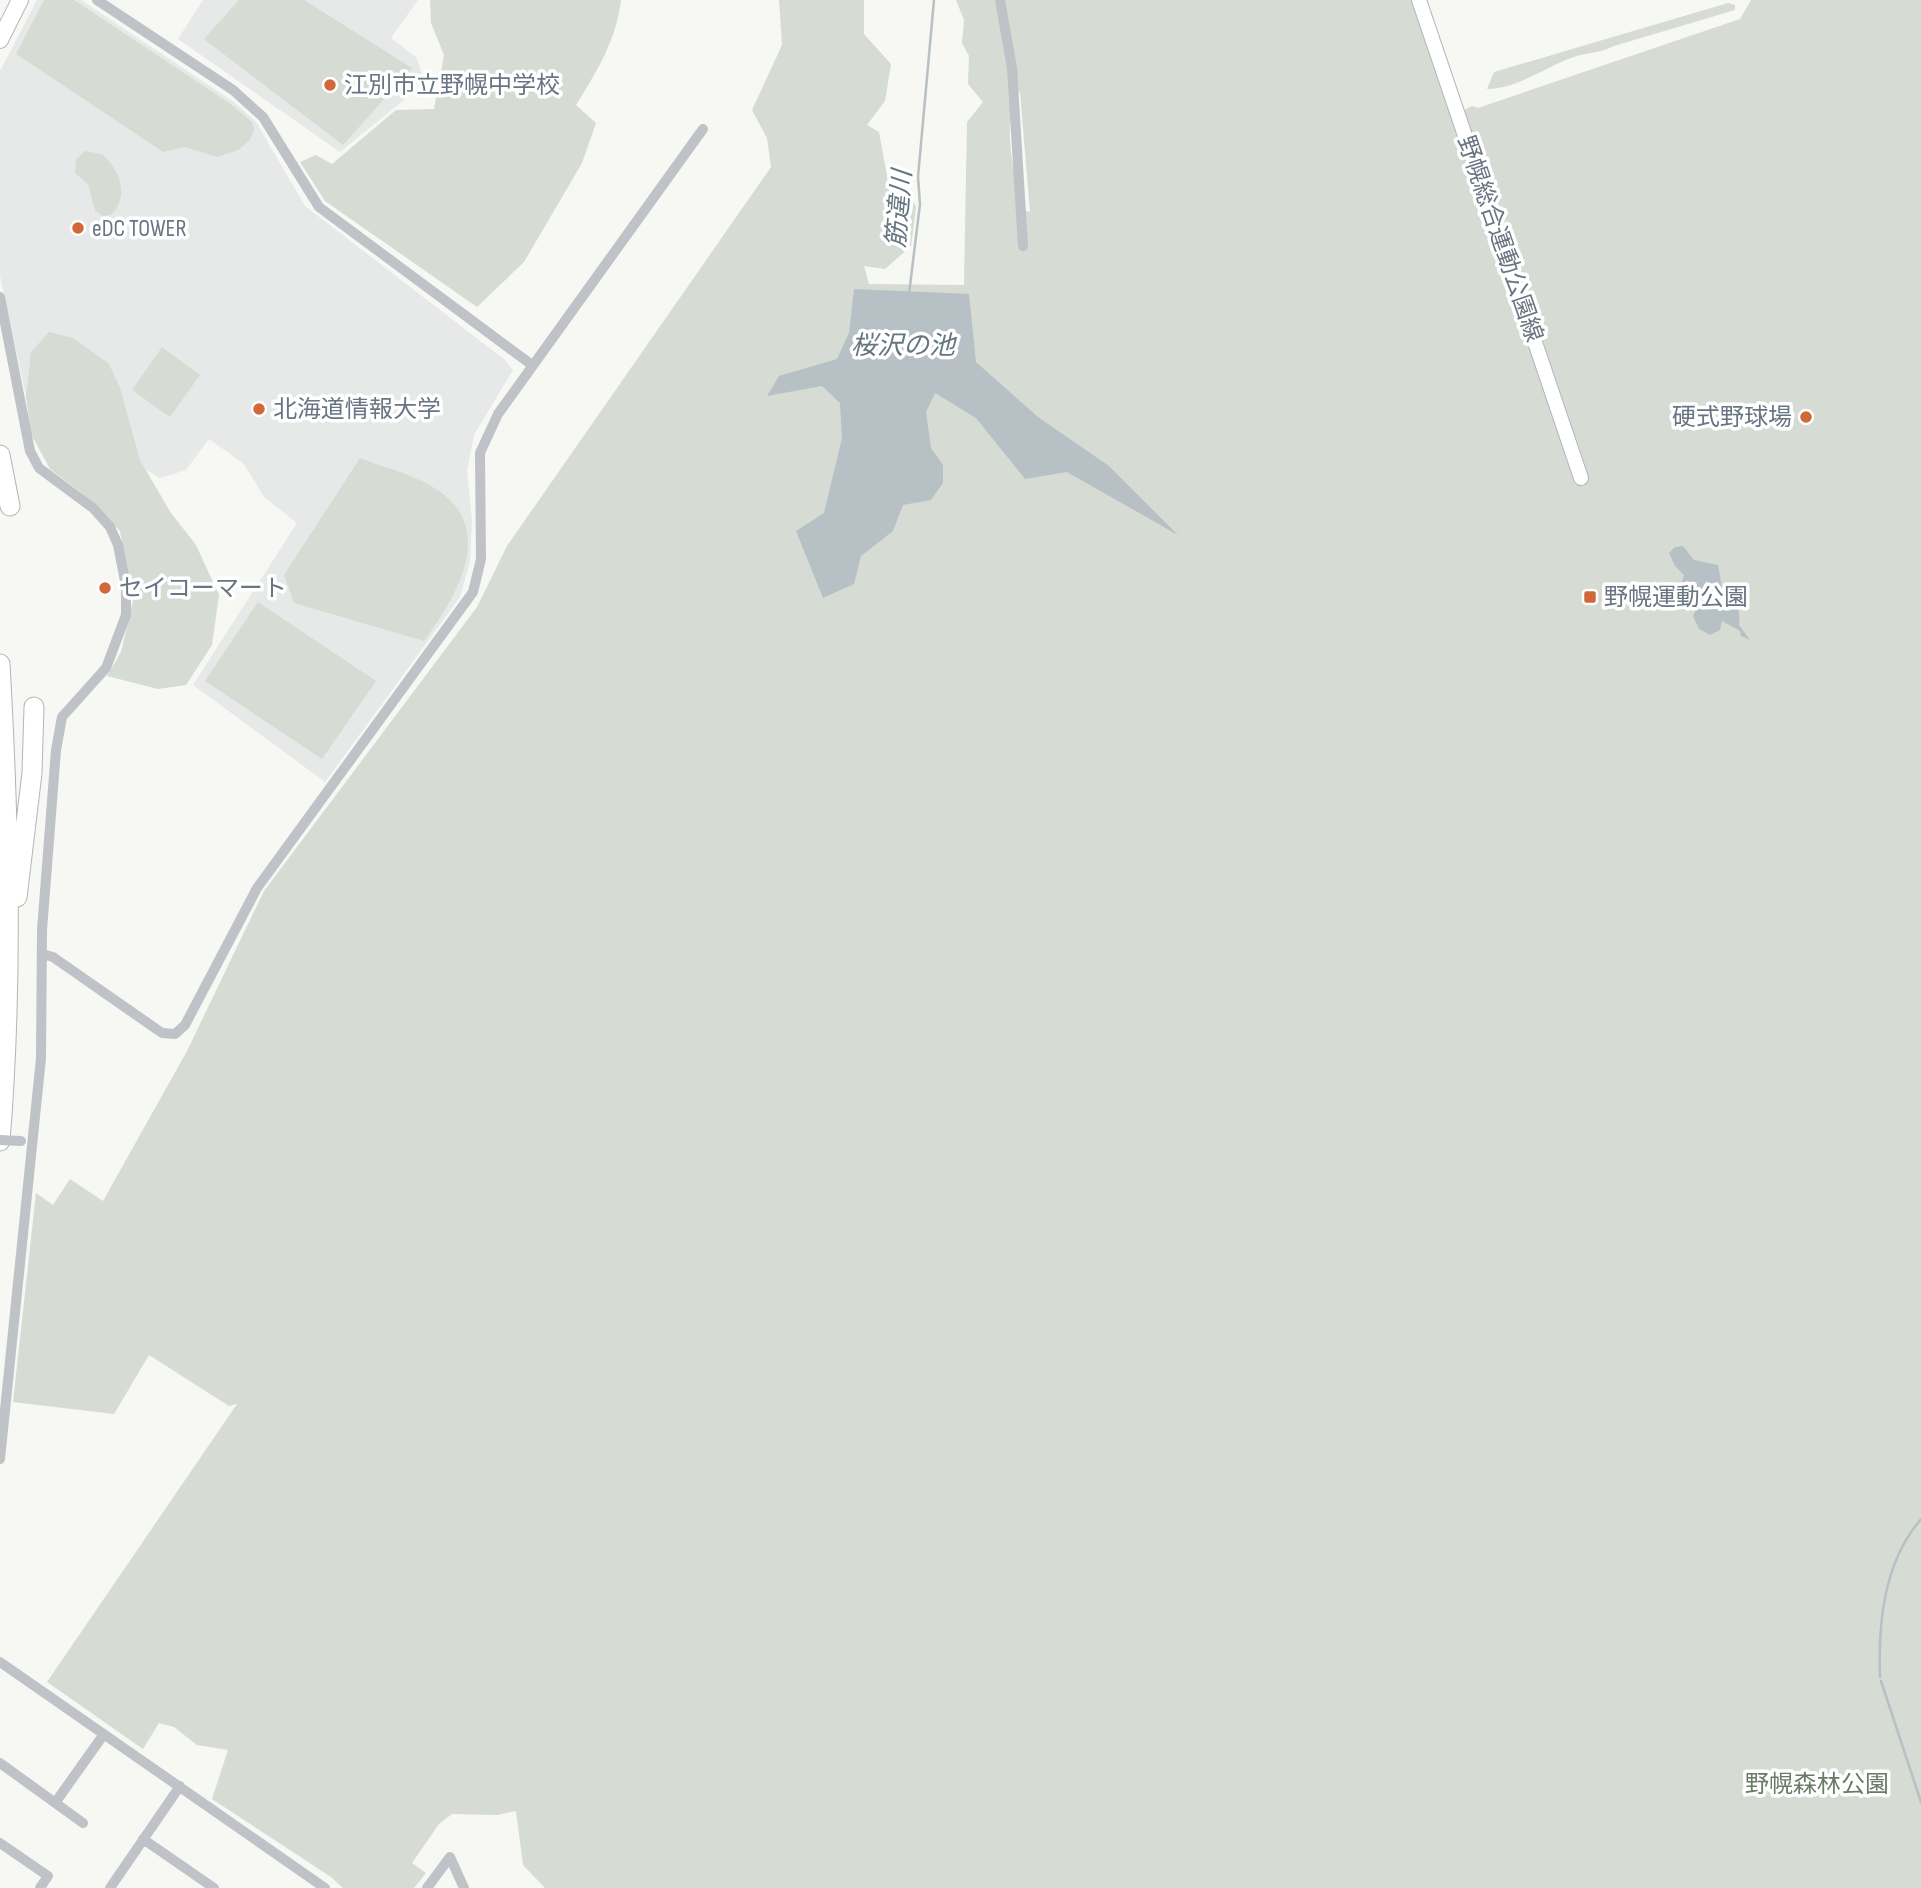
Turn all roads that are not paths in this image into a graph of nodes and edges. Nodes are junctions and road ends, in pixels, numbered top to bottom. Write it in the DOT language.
graph roads {
  1 [pos="20,0"];
  2 [pos="97,0"];
  3 [pos="1000,0"];
  4 [pos="1419,0"];
  5 [pos="0,40"];
  6 [pos="703,129"];
  7 [pos="1023,246"];
  8 [pos="0,297"];
  9 [pos="532,365"];
  10 [pos="0,456"];
  11 [pos="1581,478"];
  12 [pos="10,506"];
  13 [pos="0,664"];
  14 [pos="34,707"];
  15 [pos="42,954"];
  16 [pos="8,964"];
  17 [pos="0,1140"];
  18 [pos="27,1141"];
  19 [pos="0,1459"];
  20 [pos="0,1662"];
  21 [pos="104,1734"];
  22 [pos="0,1763"];
  23 [pos="180,1787"];
  24 [pos="55,1803"];
  25 [pos="83,1823"];
  26 [pos="144,1839"];
  27 [pos="0,1843"];
  28 [pos="311,1884"];
  29 [pos="40,1888"];
  30 [pos="110,1888"];
  31 [pos="214,1888"];
  32 [pos="325,1888"];
  33 [pos="427,1888"];
  34 [pos="464,1888"];
  1 -- 5 [label="main road"];
  2 -- 9 [label="street"];
  3 -- 7 [label="street"];
  4 -- 11 [label="main road, 野幌総合運動公園線"];
  6 -- 9 [label="street"];
  8 -- 15 [label="street"];
  9 -- 15 [label="street"];
  10 -- 12 [label="highway"];
  13 -- 16 [label="highway"];
  14 -- 16 [label="highway"];
  15 -- 18 [label="street"];
  16 -- 17 [label="highway"];
  17 -- 18 [label="street, bridge"];
  18 -- 19 [label="street"];
  20 -- 21 [label="street"];
  21 -- 23 [label="street"];
  21 -- 24 [label="street"];
  22 -- 24 [label="street"];
  23 -- 26 [label="street"];
  23 -- 28 [label="street"];
  24 -- 25 [label="street"];
  26 -- 30 [label="street"];
  26 -- 31 [label="street"];
  27 -- 29 [label="street"];
  28 -- 32 [label="street"];
  33 -- 34 [label="street"];
}
